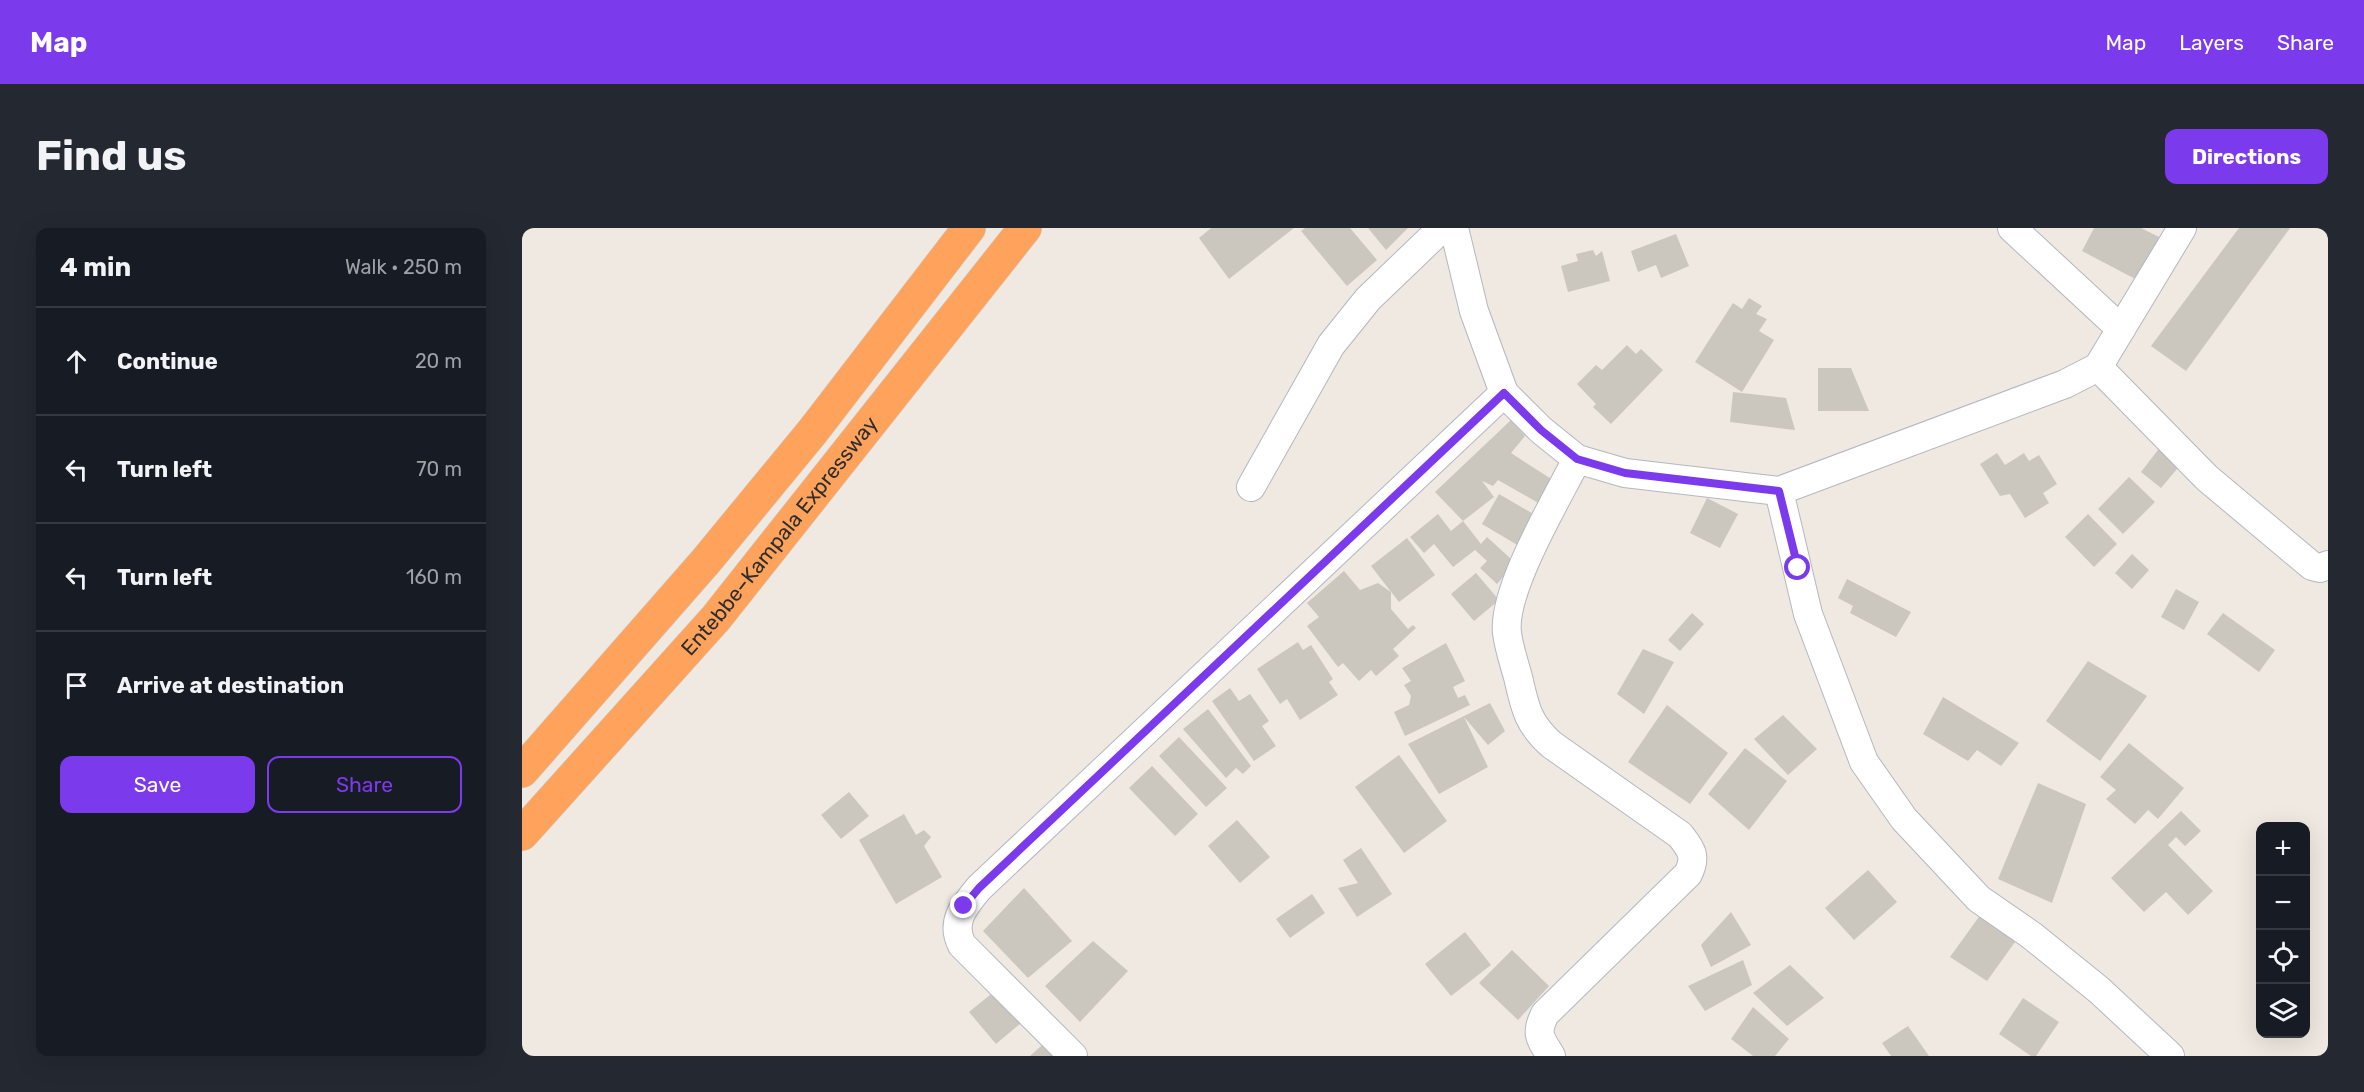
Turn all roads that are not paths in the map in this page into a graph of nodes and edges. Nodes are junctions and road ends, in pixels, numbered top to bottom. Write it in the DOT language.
graph roads {
  1 [pos="969,228"];
  2 [pos="1025,228"];
  3 [pos="1442,228"];
  4 [pos="1454,228"];
  5 [pos="2012,228"];
  6 [pos="2182,228"];
  7 [pos="2121,329"];
  8 [pos="2098,367"];
  9 [pos="1504,393"];
  10 [pos="1577,459"];
  11 [pos="1251,487"];
  12 [pos="1779,491"];
  13 [pos="2328,565"];
  14 [pos="522,771"];
  15 [pos="522,834"];
  16 [pos="1073,1056"];
  17 [pos="1551,1056"];
  18 [pos="2170,1056"];
  1 -- 14 [label="highway, Entebbe–Kampala Expressway"];
  2 -- 15 [label="highway, Entebbe–Kampala Expressway"];
  3 -- 11 [label="street"];
  4 -- 9 [label="street"];
  5 -- 7 [label="street"];
  6 -- 7 [label="street"];
  7 -- 8 [label="street"];
  8 -- 12 [label="street"];
  8 -- 13 [label="street"];
  9 -- 10 [label="street"];
  9 -- 16 [label="street"];
  10 -- 12 [label="street"];
  10 -- 17 [label="street"];
  12 -- 18 [label="street"];
}
